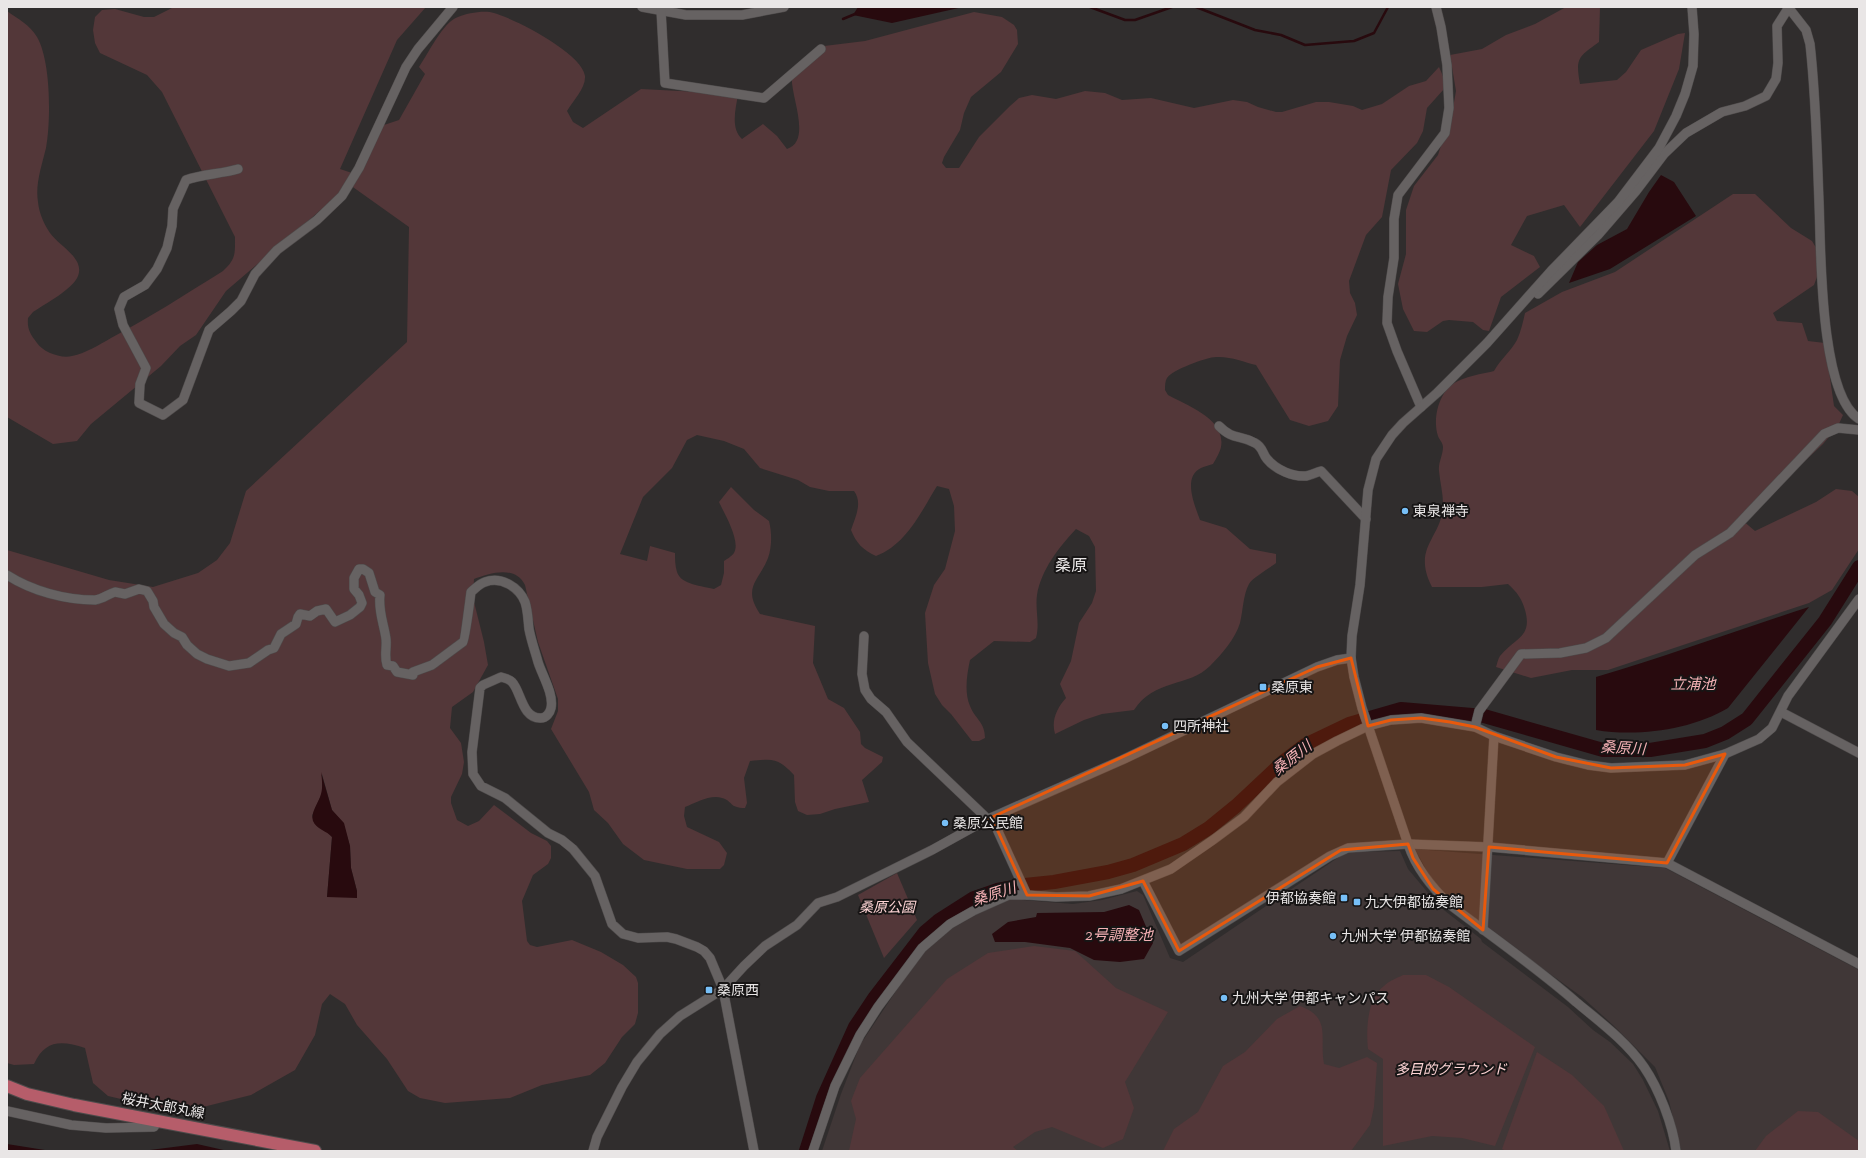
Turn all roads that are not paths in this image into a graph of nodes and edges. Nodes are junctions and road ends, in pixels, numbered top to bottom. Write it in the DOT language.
graph roads {
  1 [pos="453,7"];
  2 [pos="642,7"];
  3 [pos="784,7"];
  4 [pos="1436,7"];
  5 [pos="1692,7"];
  6 [pos="1788,7"];
  7 [pos="661,10"];
  8 [pos="821,48"];
  9 [pos="238,169"];
  10 [pos="1502,327"];
  11 [pos="1421,407"];
  12 [pos="1859,419"];
  13 [pos="1219,426"];
  14 [pos="1859,430"];
  15 [pos="1366,519"];
  16 [pos="7,574"];
  17 [pos="1859,599"];
  18 [pos="864,636"];
  19 [pos="1351,658"];
  20 [pos="1781,712"];
  21 [pos="1368,726"];
  22 [pos="1475,727"];
  23 [pos="1494,736"];
  24 [pos="1859,753"];
  25 [pos="1725,754"];
  26 [pos="988,819"];
  27 [pos="1408,844"];
  28 [pos="1488,847"];
  29 [pos="1667,863"];
  30 [pos="1143,881"];
  31 [pos="1027,893"];
  32 [pos="1483,930"];
  33 [pos="1859,964"];
  34 [pos="723,989"];
  35 [pos="7,1086"];
  36 [pos="7,1111"];
  37 [pos="157,1121"];
  38 [pos="315,1151"];
  39 [pos="593,1151"];
  40 [pos="754,1151"];
  41 [pos="813,1151"];
  42 [pos="1676,1151"];
  1 -- 9 [label="street"];
  2 -- 7 [label="street"];
  3 -- 7 [label="street"];
  4 -- 11 [label="street"];
  5 -- 10 [label="street"];
  6 -- 10 [label="street"];
  6 -- 12 [label="street"];
  7 -- 8 [label="street"];
  10 -- 11 [label="street"];
  11 -- 15 [label="street"];
  13 -- 15 [label="street"];
  14 -- 22 [label="street"];
  15 -- 19 [label="street"];
  16 -- 34 [label="street"];
  17 -- 20 [label="street"];
  18 -- 26 [label="street"];
  19 -- 21 [label="street"];
  19 -- 26 [label="street"];
  20 -- 24 [label="street"];
  20 -- 25 [label="street"];
  21 -- 22 [label="street"];
  21 -- 27 [label="street"];
  21 -- 30 [label="street"];
  22 -- 23 [label="street"];
  23 -- 25 [label="street"];
  23 -- 28 [label="street"];
  25 -- 29 [label="street"];
  26 -- 31 [label="street"];
  26 -- 34 [label="street"];
  27 -- 28 [label="street"];
  27 -- 30 [label="street"];
  27 -- 32 [label="street"];
  28 -- 29 [label="street"];
  28 -- 32 [label="street"];
  29 -- 33 [label="street"];
  30 -- 31 [label="street"];
  31 -- 41 [label="street"];
  32 -- 42 [label="street"];
  34 -- 39 [label="street"];
  34 -- 40 [label="street"];
  35 -- 37 [label="main road, 桜井太郎丸線"];
  36 -- 37 [label="street"];
  37 -- 38 [label="main road, 桜井太郎丸線"];
}
